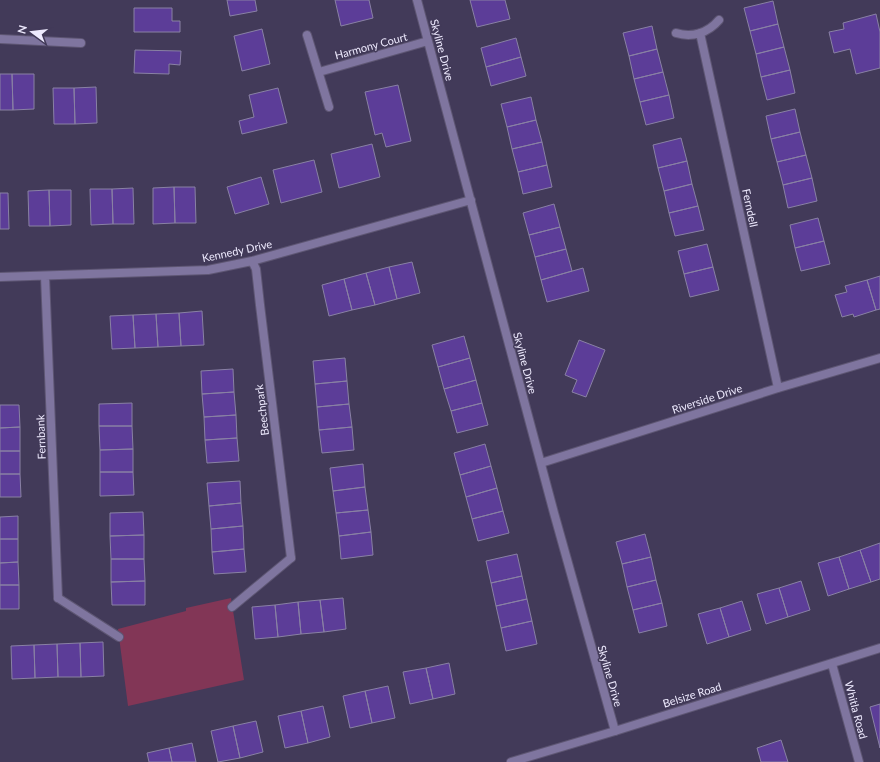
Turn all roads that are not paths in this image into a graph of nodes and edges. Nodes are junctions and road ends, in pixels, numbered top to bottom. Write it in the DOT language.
graph roads {
  1 [pos="417,0"];
  2 [pos="719,20"];
  3 [pos="676,33"];
  4 [pos="700,33"];
  5 [pos="307,35"];
  6 [pos="0,39"];
  7 [pos="428,41"];
  8 [pos="81,43"];
  9 [pos="319,72"];
  10 [pos="329,107"];
  11 [pos="471,200"];
  12 [pos="252,261"];
  13 [pos="45,276"];
  14 [pos="0,277"];
  15 [pos="880,358"];
  16 [pos="778,388"];
  17 [pos="541,463"];
  18 [pos="232,607"];
  19 [pos="119,637"];
  20 [pos="880,648"];
  21 [pos="832,664"];
  22 [pos="615,731"];
  23 [pos="511,762"];
  24 [pos="859,762"];
  1 -- 7 [label="street, Skyline Drive"];
  2 -- 4 [label="street"];
  3 -- 4 [label="street"];
  4 -- 16 [label="street, Ferndell"];
  5 -- 9 [label="street"];
  6 -- 8 [label="street"];
  7 -- 9 [label="street, Harmony Court"];
  7 -- 11 [label="street, Skyline Drive"];
  9 -- 10 [label="street"];
  11 -- 12 [label="street, Kennedy Drive"];
  11 -- 17 [label="street, Skyline Drive"];
  12 -- 13 [label="street, Kennedy Drive"];
  12 -- 18 [label="street, Beechpark"];
  13 -- 14 [label="street, Kennedy Drive"];
  13 -- 19 [label="street, Fernbank"];
  15 -- 16 [label="street, Riverside Drive"];
  16 -- 17 [label="street, Riverside Drive"];
  17 -- 22 [label="street, Skyline Drive"];
  20 -- 21 [label="street, Belsize Road"];
  21 -- 22 [label="street, Belsize Road"];
  21 -- 24 [label="street, Whitla Road"];
  22 -- 23 [label="street, Belsize Road"];
}
